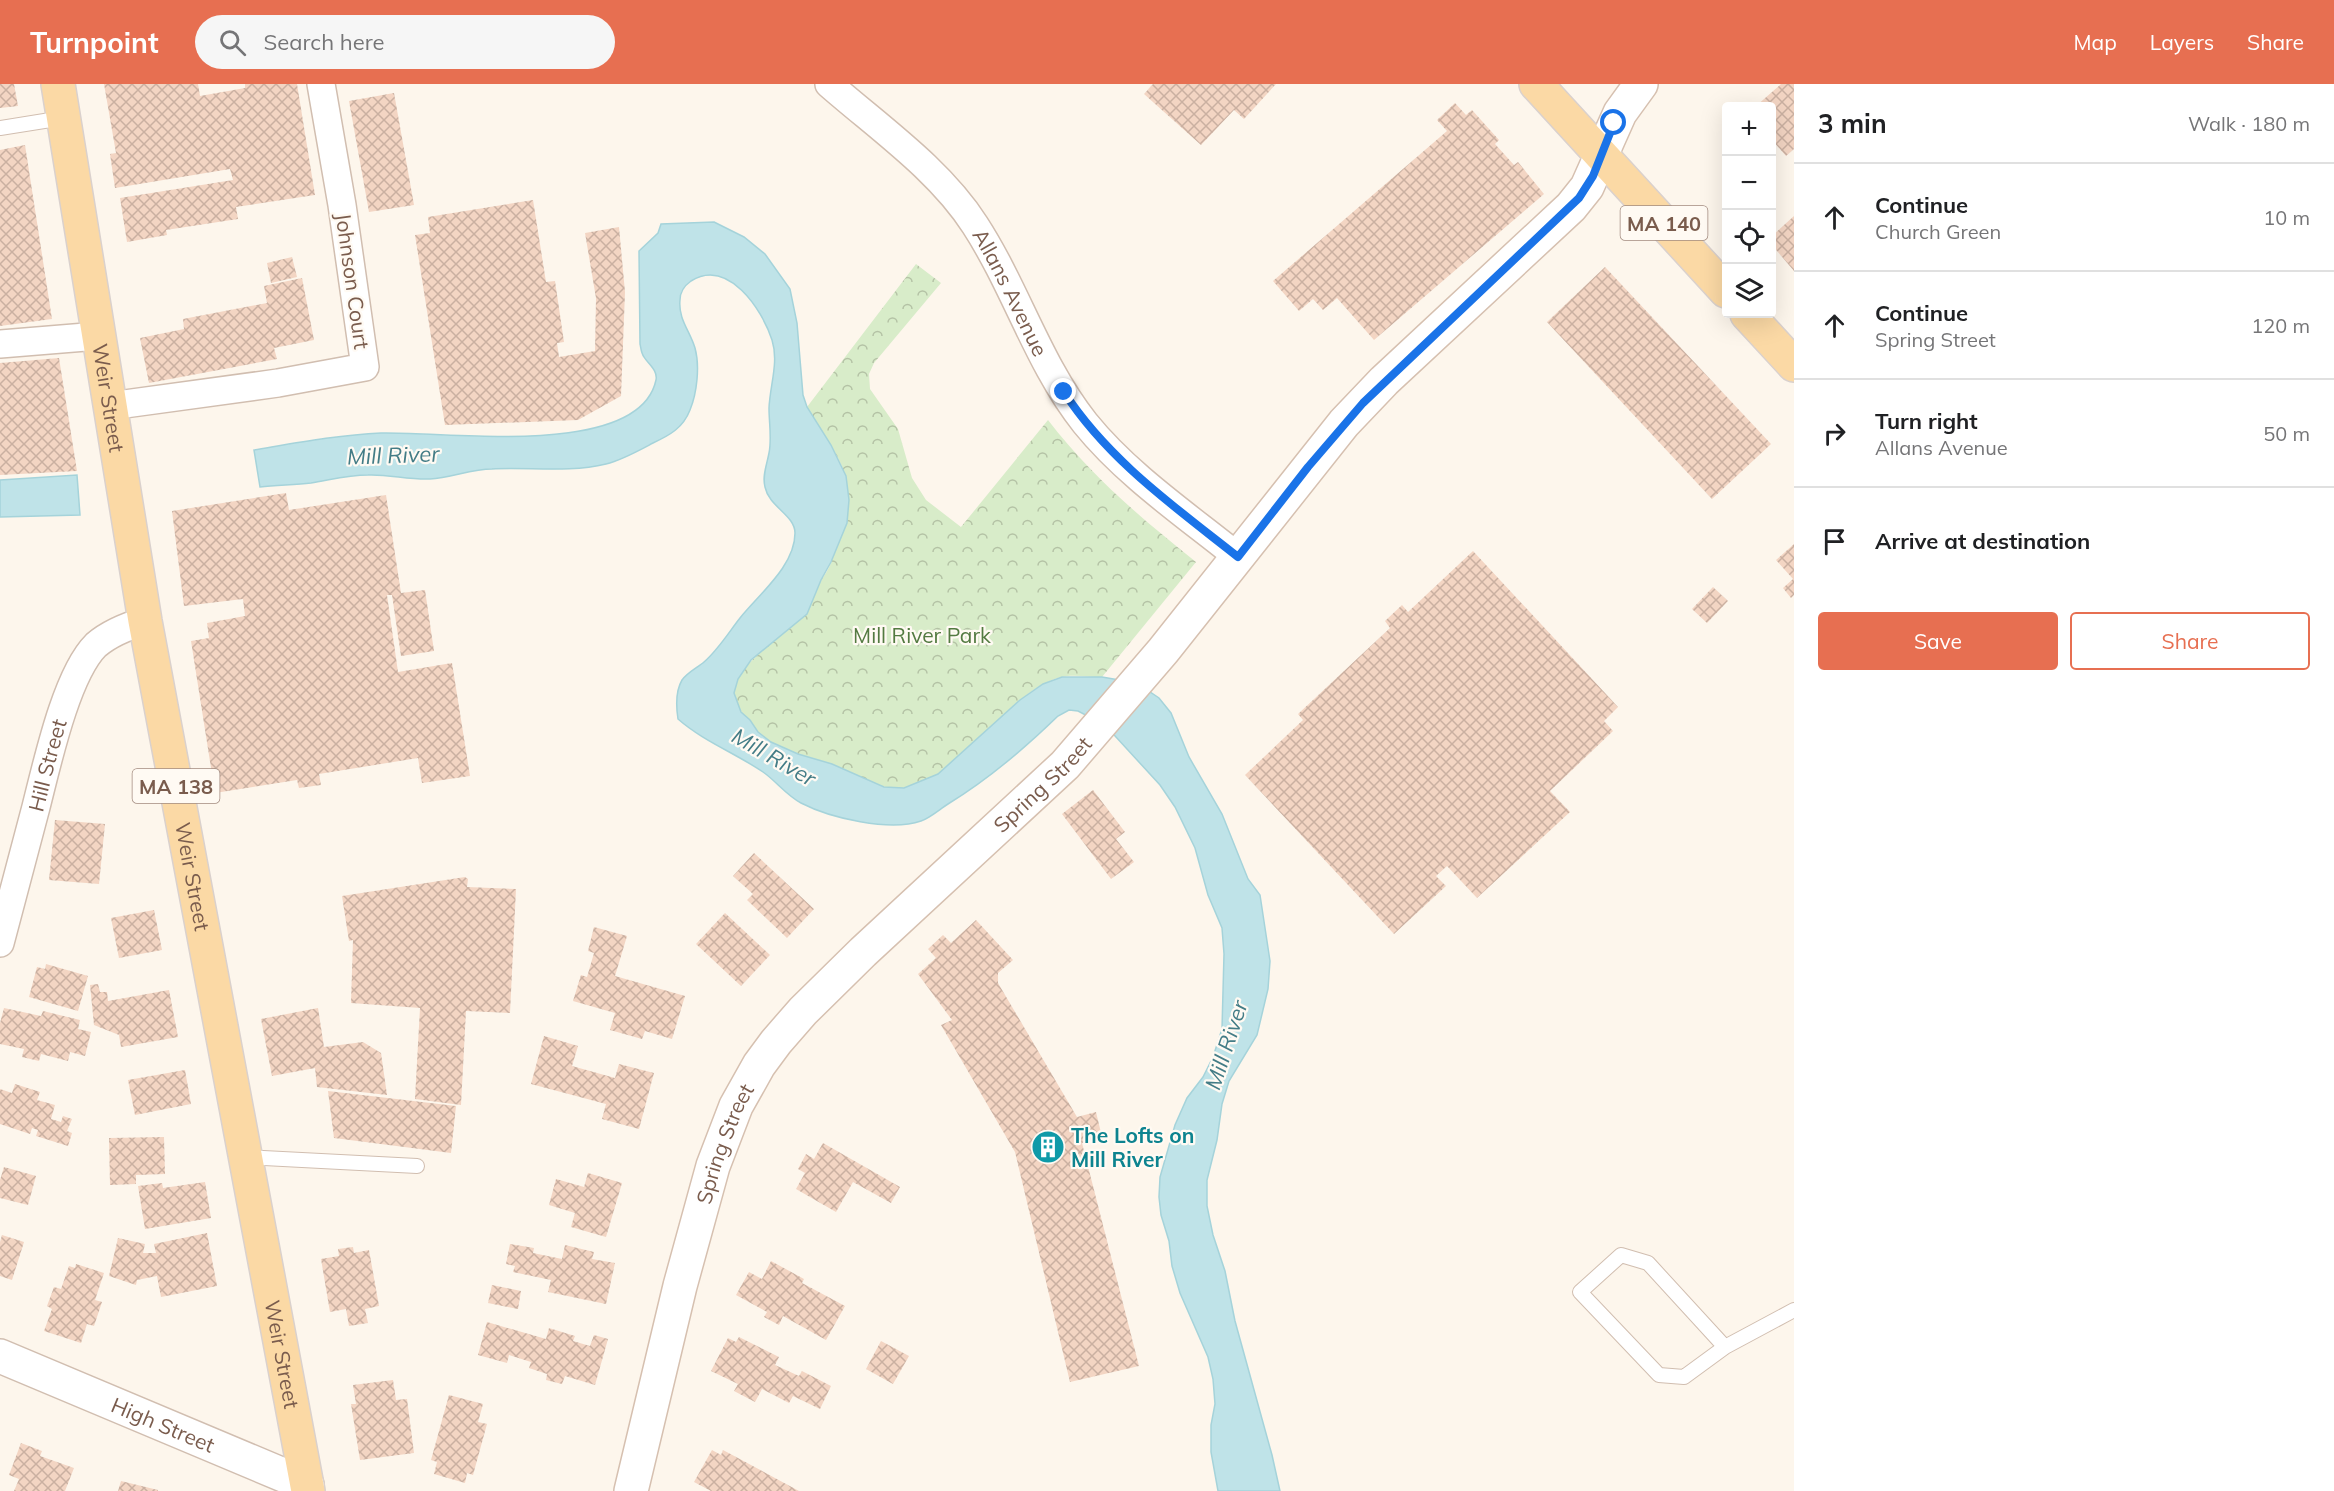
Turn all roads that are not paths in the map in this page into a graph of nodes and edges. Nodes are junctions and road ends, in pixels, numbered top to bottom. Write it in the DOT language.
graph roads {
  1 [pos="58,84"];
  2 [pos="321,84"];
  3 [pos="828,84"];
  4 [pos="1536,84"];
  5 [pos="1641,84"];
  6 [pos="63,118"];
  7 [pos="0,128"];
  8 [pos="1602,154"];
  9 [pos="1722,287"];
  10 [pos="1751,318"];
  11 [pos="99,336"];
  12 [pos="0,344"];
  13 [pos="1794,365"];
  14 [pos="110,406"];
  15 [pos="1238,557"];
  16 [pos="145,621"];
  17 [pos="0,944"];
  18 [pos="246,1157"];
  19 [pos="417,1166"];
  20 [pos="1794,1310"];
  21 [pos="1725,1347"];
  22 [pos="0,1356"];
  23 [pos="314,1489"];
  24 [pos="631,1491"];
  1 -- 6 [label="main road, Weir Street / MA 138"];
  2 -- 14 [label="street, Johnson Court"];
  3 -- 15 [label="street, Allans Avenue"];
  4 -- 8 [label="main road, MA 140"];
  5 -- 8 [label="main road, Spring Street"];
  6 -- 7 [label="lane"];
  6 -- 11 [label="main road, Weir Street / MA 138"];
  8 -- 9 [label="main road, MA 140"];
  8 -- 15 [label="main road, Spring Street"];
  10 -- 13 [label="main road"];
  11 -- 12 [label="street"];
  11 -- 14 [label="main road, Weir Street / MA 138"];
  14 -- 16 [label="main road, Weir Street / MA 138"];
  15 -- 24 [label="main road, Spring Street"];
  16 -- 17 [label="street, Hill Street"];
  16 -- 18 [label="main road, Weir Street / MA 138"];
  18 -- 19 [label="lane"];
  18 -- 23 [label="main road, Weir Street / MA 138"];
  20 -- 21 [label="lane"];
  21 -- 21 [label="lane"];
  22 -- 23 [label="main road, High Street"];
}
